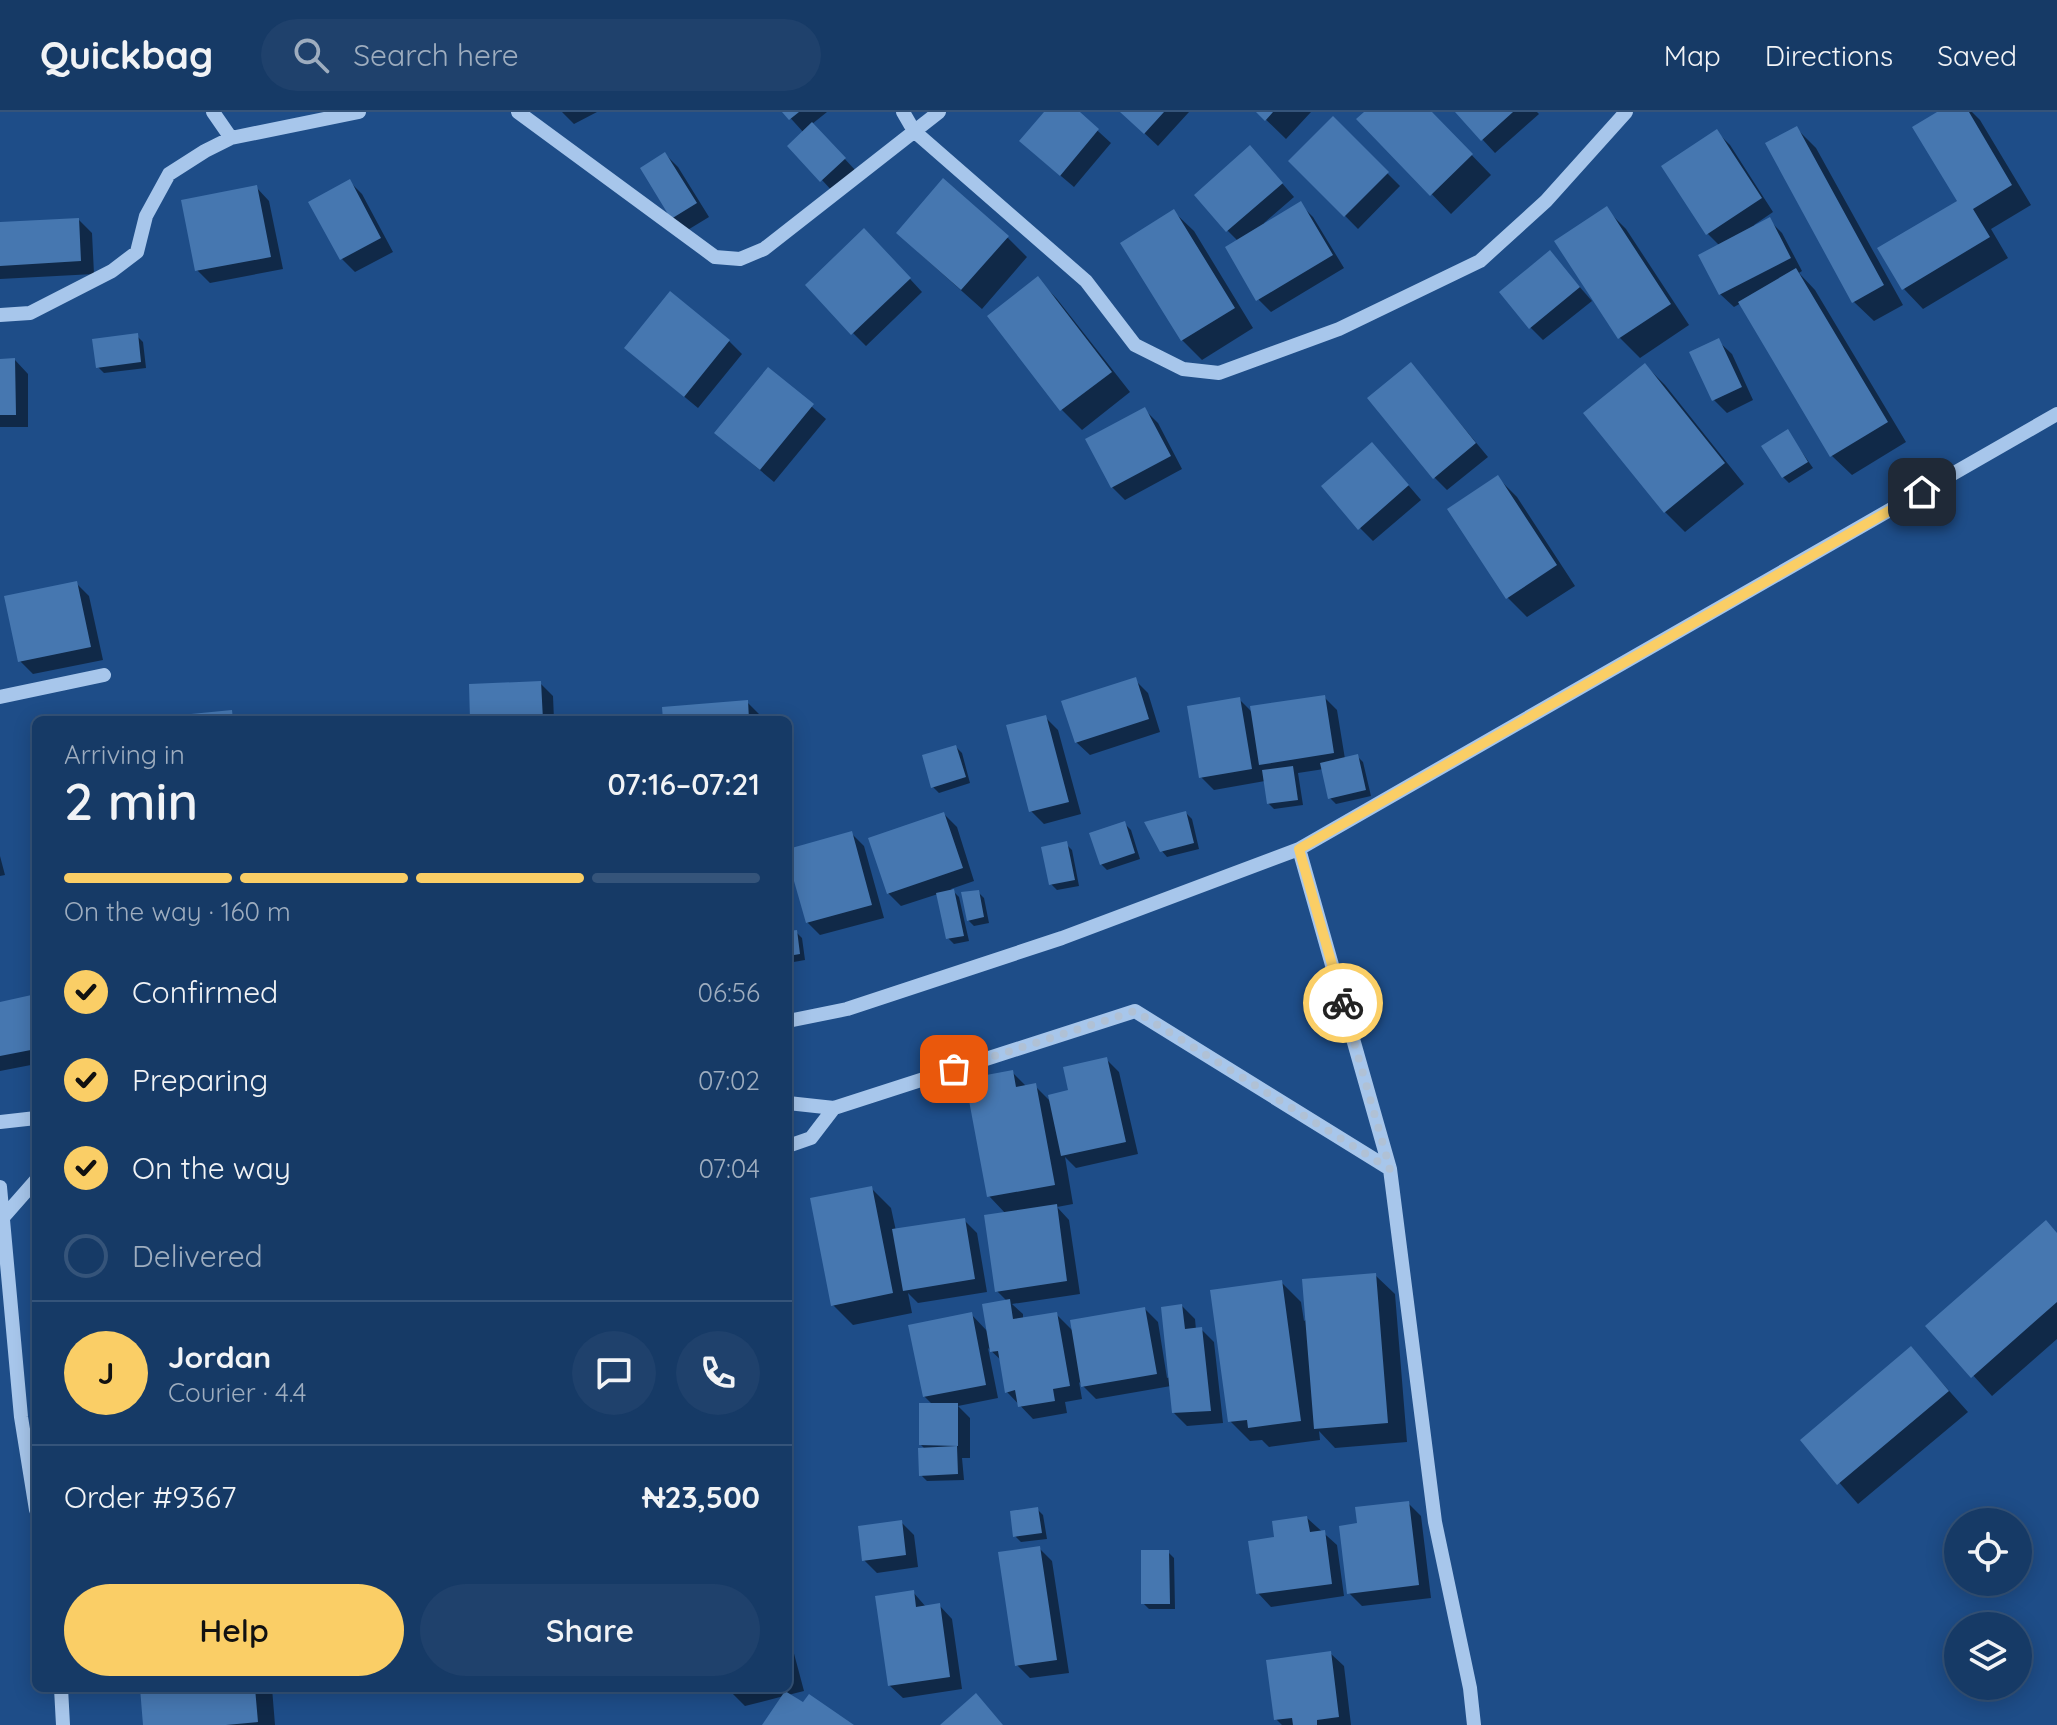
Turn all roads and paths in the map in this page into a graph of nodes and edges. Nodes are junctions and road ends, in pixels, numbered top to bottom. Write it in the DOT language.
graph roads {
  1 [pos="213,112"];
  2 [pos="359,112"];
  3 [pos="518,112"];
  4 [pos="903,112"];
  5 [pos="939,112"];
  6 [pos="1626,112"];
  7 [pos="914,131"];
  8 [pos="231,138"];
  9 [pos="0,315"];
  10 [pos="2057,414"];
  11 [pos="104,675"];
  12 [pos="0,697"];
  13 [pos="1299,849"];
  14 [pos="792,1020"];
  15 [pos="792,1103"];
  16 [pos="834,1108"];
  17 [pos="32,1118"];
  18 [pos="0,1122"];
  19 [pos="792,1145"];
  20 [pos="1390,1169"];
  21 [pos="32,1185"];
  22 [pos="0,1187"];
  23 [pos="2,1220"];
  24 [pos="32,1485"];
  25 [pos="61,1692"];
  26 [pos="63,1725"];
  27 [pos="1474,1725"];
  1 -- 8 [label="street"];
  2 -- 8 [label="street"];
  3 -- 7 [label="street"];
  4 -- 7 [label="street"];
  5 -- 7 [label="street"];
  6 -- 7 [label="street"];
  8 -- 9 [label="street"];
  10 -- 13 [label="street"];
  11 -- 12 [label="street"];
  13 -- 14 [label="street"];
  13 -- 20 [label="street"];
  15 -- 16 [label="street"];
  16 -- 19 [label="street"];
  16 -- 20 [label="street"];
  17 -- 18 [label="street"];
  20 -- 27 [label="street"];
  21 -- 23 [label="street"];
  22 -- 23 [label="street"];
  23 -- 24 [label="street"];
  25 -- 26 [label="street"];
}
